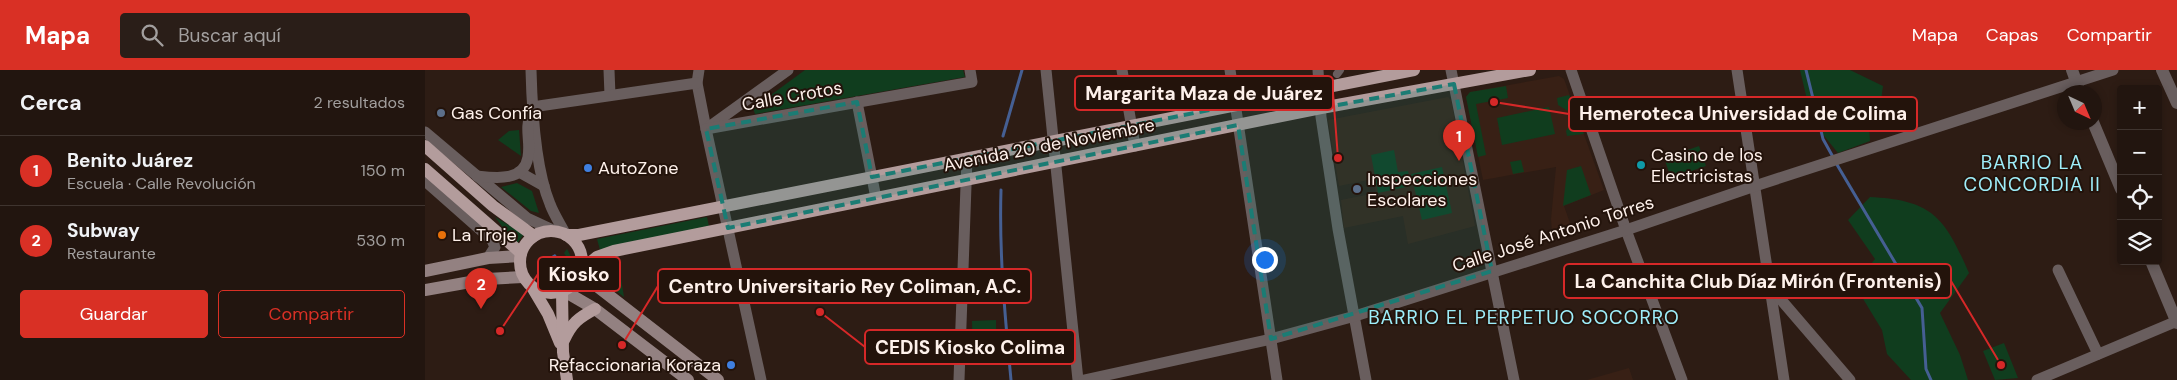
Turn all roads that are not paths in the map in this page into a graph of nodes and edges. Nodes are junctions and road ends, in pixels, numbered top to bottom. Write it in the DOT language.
graph roads {
  1 [pos="531,70"];
  2 [pos="609,70"];
  3 [pos="699,70"];
  4 [pos="788,70"];
  5 [pos="970,70"];
  6 [pos="1046,70"];
  7 [pos="1122,70"];
  8 [pos="1230,70"];
  9 [pos="1319,70"];
  10 [pos="1414,70"];
  11 [pos="1451,70"];
  12 [pos="1530,70"];
  13 [pos="1571,70"];
  14 [pos="1737,70"];
  15 [pos="2072,70"];
  16 [pos="2113,70"];
  17 [pos="2162,70"];
  18 [pos="697,83"];
  19 [pos="1454,84"];
  20 [pos="2077,85"];
  21 [pos="2084,85"];
  22 [pos="1320,88"];
  23 [pos="2057,94"];
  24 [pos="611,95"];
  25 [pos="857,102"];
  26 [pos="2177,103"];
  27 [pos="1235,105"];
  28 [pos="532,107"];
  29 [pos="1321,108"];
  30 [pos="1238,124"];
  31 [pos="1131,126"];
  32 [pos="706,129"];
  33 [pos="2096,130"];
  34 [pos="425,132"];
  35 [pos="1053,141"];
  36 [pos="425,146"];
  37 [pos="1135,146"];
  38 [pos="967,158"];
  39 [pos="1055,162"];
  40 [pos="425,169"];
  41 [pos="519,172"];
  42 [pos="477,176"];
  43 [pos="872,177"];
  44 [pos="2117,179"];
  45 [pos="966,180"];
  46 [pos="425,181"];
  47 [pos="544,186"];
  48 [pos="1755,186"];
  49 [pos="876,198"];
  50 [pos="722,208"];
  51 [pos="729,228"];
  52 [pos="1626,230"];
  53 [pos="562,233"];
  54 [pos="534,236"];
  55 [pos="521,254"];
  56 [pos="488,258"];
  57 [pos="2153,265"];
  58 [pos="2058,270"];
  59 [pos="425,271"];
  60 [pos="581,271"];
  61 [pos="1492,271"];
  62 [pos="523,277"];
  63 [pos="532,287"];
  64 [pos="1770,287"];
  65 [pos="425,290"];
  66 [pos="563,291"];
  67 [pos="595,309"];
  68 [pos="1355,316"];
  69 [pos="2177,321"];
  70 [pos="1271,339"];
  71 [pos="563,347"];
  72 [pos="2098,354"];
  73 [pos="567,380"];
  74 [pos="688,380"];
  75 [pos="718,380"];
  76 [pos="761,380"];
  77 [pos="959,380"];
  78 [pos="1079,380"];
  79 [pos="1084,380"];
  80 [pos="1277,380"];
  81 [pos="1366,380"];
  82 [pos="1514,380"];
  83 [pos="1682,380"];
  84 [pos="1784,380"];
  85 [pos="1850,380"];
  86 [pos="2037,380"];
  1 -- 28 [label="street"];
  2 -- 24 [label="street"];
  3 -- 18 [label="street"];
  4 -- 32 [label="street"];
  5 -- 25 [label="street, Calle Crotos"];
  6 -- 35 [label="street"];
  7 -- 31 [label="street"];
  8 -- 27 [label="street"];
  9 -- 22 [label="street"];
  10 -- 22 [label="main road, Avenida 20 de Noviembre"];
  11 -- 19 [label="street"];
  12 -- 19 [label="main road, Avenida 20 de Noviembre"];
  13 -- 52 [label="street"];
  14 -- 48 [label="street"];
  15 -- 20 [label="street"];
  16 -- 21 [label="street, Calle José Antonio Torres"];
  17 -- 26 [label="street"];
  18 -- 24 [label="street"];
  18 -- 32 [label="street"];
  19 -- 29 [label="main road, Avenida 20 de Noviembre"];
  19 -- 61 [label="street"];
  22 -- 27 [label="main road, Avenida 20 de Noviembre"];
  22 -- 29 [label="street"];
  23 -- 48 [label="street, Calle José Antonio Torres"];
  24 -- 28 [label="street"];
  25 -- 32 [label="street, Calle Crotos"];
  25 -- 43 [label="street"];
  27 -- 30 [label="street"];
  27 -- 31 [label="main road, Avenida 20 de Noviembre"];
  28 -- 41 [label="street"];
  28 -- 47 [label="street"];
  29 -- 30 [label="main road, Avenida 20 de Noviembre"];
  29 -- 68 [label="street"];
  30 -- 37 [label="main road, Avenida 20 de Noviembre"];
  30 -- 70 [label="street"];
  31 -- 35 [label="main road, Avenida 20 de Noviembre"];
  31 -- 37 [label="street"];
  32 -- 50 [label="street"];
  33 -- 44 [label="street"];
  34 -- 42 [label="street"];
  35 -- 38 [label="main road, Avenida 20 de Noviembre"];
  35 -- 39 [label="street"];
  36 -- 54 [label="main road"];
  37 -- 39 [label="main road, Avenida 20 de Noviembre"];
  38 -- 43 [label="main road, Avenida 20 de Noviembre"];
  38 -- 45 [label="street"];
  39 -- 45 [label="main road, Avenida 20 de Noviembre"];
  39 -- 78 [label="street"];
  40 -- 55 [label="main road"];
  41 -- 42 [label="street"];
  41 -- 47 [label="street"];
  42 -- 53 [label="street"];
  43 -- 49 [label="street"];
  43 -- 50 [label="main road, Avenida 20 de Noviembre"];
  45 -- 49 [label="main road, Avenida 20 de Noviembre"];
  45 -- 77 [label="street"];
  46 -- 56 [label="street"];
  47 -- 53 [label="street"];
  48 -- 52 [label="street, Calle José Antonio Torres"];
  48 -- 64 [label="street"];
  49 -- 51 [label="main road, Avenida 20 de Noviembre"];
  50 -- 51 [label="street"];
  50 -- 53 [label="main road, Avenida 20 de Noviembre"];
  51 -- 60 [label="main road, Avenida 20 de Noviembre"];
  51 -- 76 [label="street"];
  52 -- 61 [label="street, Calle José Antonio Torres"];
  52 -- 83 [label="street"];
  53 -- 54 [label="main road"];
  53 -- 60 [label="main road"];
  54 -- 55 [label="main road"];
  55 -- 56 [label="main road"];
  55 -- 62 [label="main road"];
  56 -- 59 [label="main road"];
  57 -- 69 [label="street"];
  58 -- 72 [label="street"];
  60 -- 66 [label="main road"];
  60 -- 75 [label="main road"];
  61 -- 68 [label="street, Calle José Antonio Torres"];
  61 -- 82 [label="street"];
  62 -- 63 [label="main road"];
  62 -- 65 [label="main road"];
  63 -- 66 [label="main road"];
  63 -- 71 [label="main road"];
  64 -- 84 [label="street"];
  64 -- 85 [label="street"];
  66 -- 67 [label="main road"];
  66 -- 71 [label="main road"];
  67 -- 71 [label="main road"];
  67 -- 74 [label="main road"];
  68 -- 70 [label="street, Calle José Antonio Torres"];
  68 -- 81 [label="street"];
  69 -- 72 [label="street"];
  70 -- 79 [label="street, Calle José Antonio Torres"];
  70 -- 80 [label="street"];
  71 -- 73 [label="main road"];
  72 -- 86 [label="street"];
}
